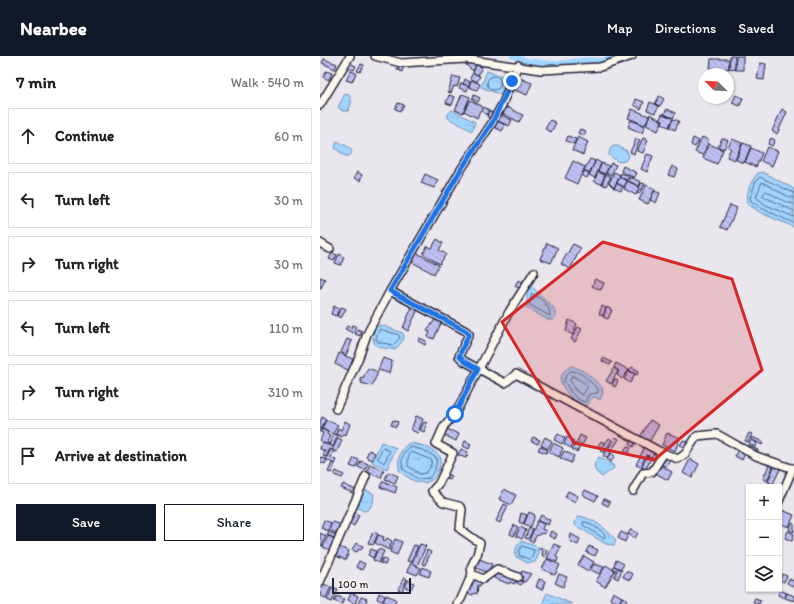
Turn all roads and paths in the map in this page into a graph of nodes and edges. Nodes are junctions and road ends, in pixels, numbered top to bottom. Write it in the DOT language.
graph roads {
  1 [pos="350,56"];
  2 [pos="375,56"];
  3 [pos="632,56"];
  4 [pos="518,65"];
  5 [pos="320,105"];
  6 [pos="320,243"];
  7 [pos="330,249"];
  8 [pos="534,272"];
  9 [pos="390,291"];
  10 [pos="478,369"];
  11 [pos="336,409"];
  12 [pos="664,453"];
  13 [pos="793,468"];
  14 [pos="366,476"];
  15 [pos="633,491"];
  16 [pos="782,493"];
  17 [pos="472,574"];
  18 [pos="518,577"];
  19 [pos="320,582"];
  20 [pos="457,604"];
  1 -- 5 [label="street"];
  2 -- 4 [label="street"];
  3 -- 4 [label="street"];
  4 -- 9 [label="street"];
  6 -- 7 [label="street"];
  8 -- 10 [label="street"];
  9 -- 10 [label="street"];
  9 -- 11 [label="street"];
  10 -- 12 [label="street"];
  10 -- 17 [label="street"];
  12 -- 13 [label="street"];
  12 -- 15 [label="street"];
  13 -- 16 [label="street"];
  14 -- 19 [label="street"];
  17 -- 18 [label="street"];
  17 -- 20 [label="street"];
}
